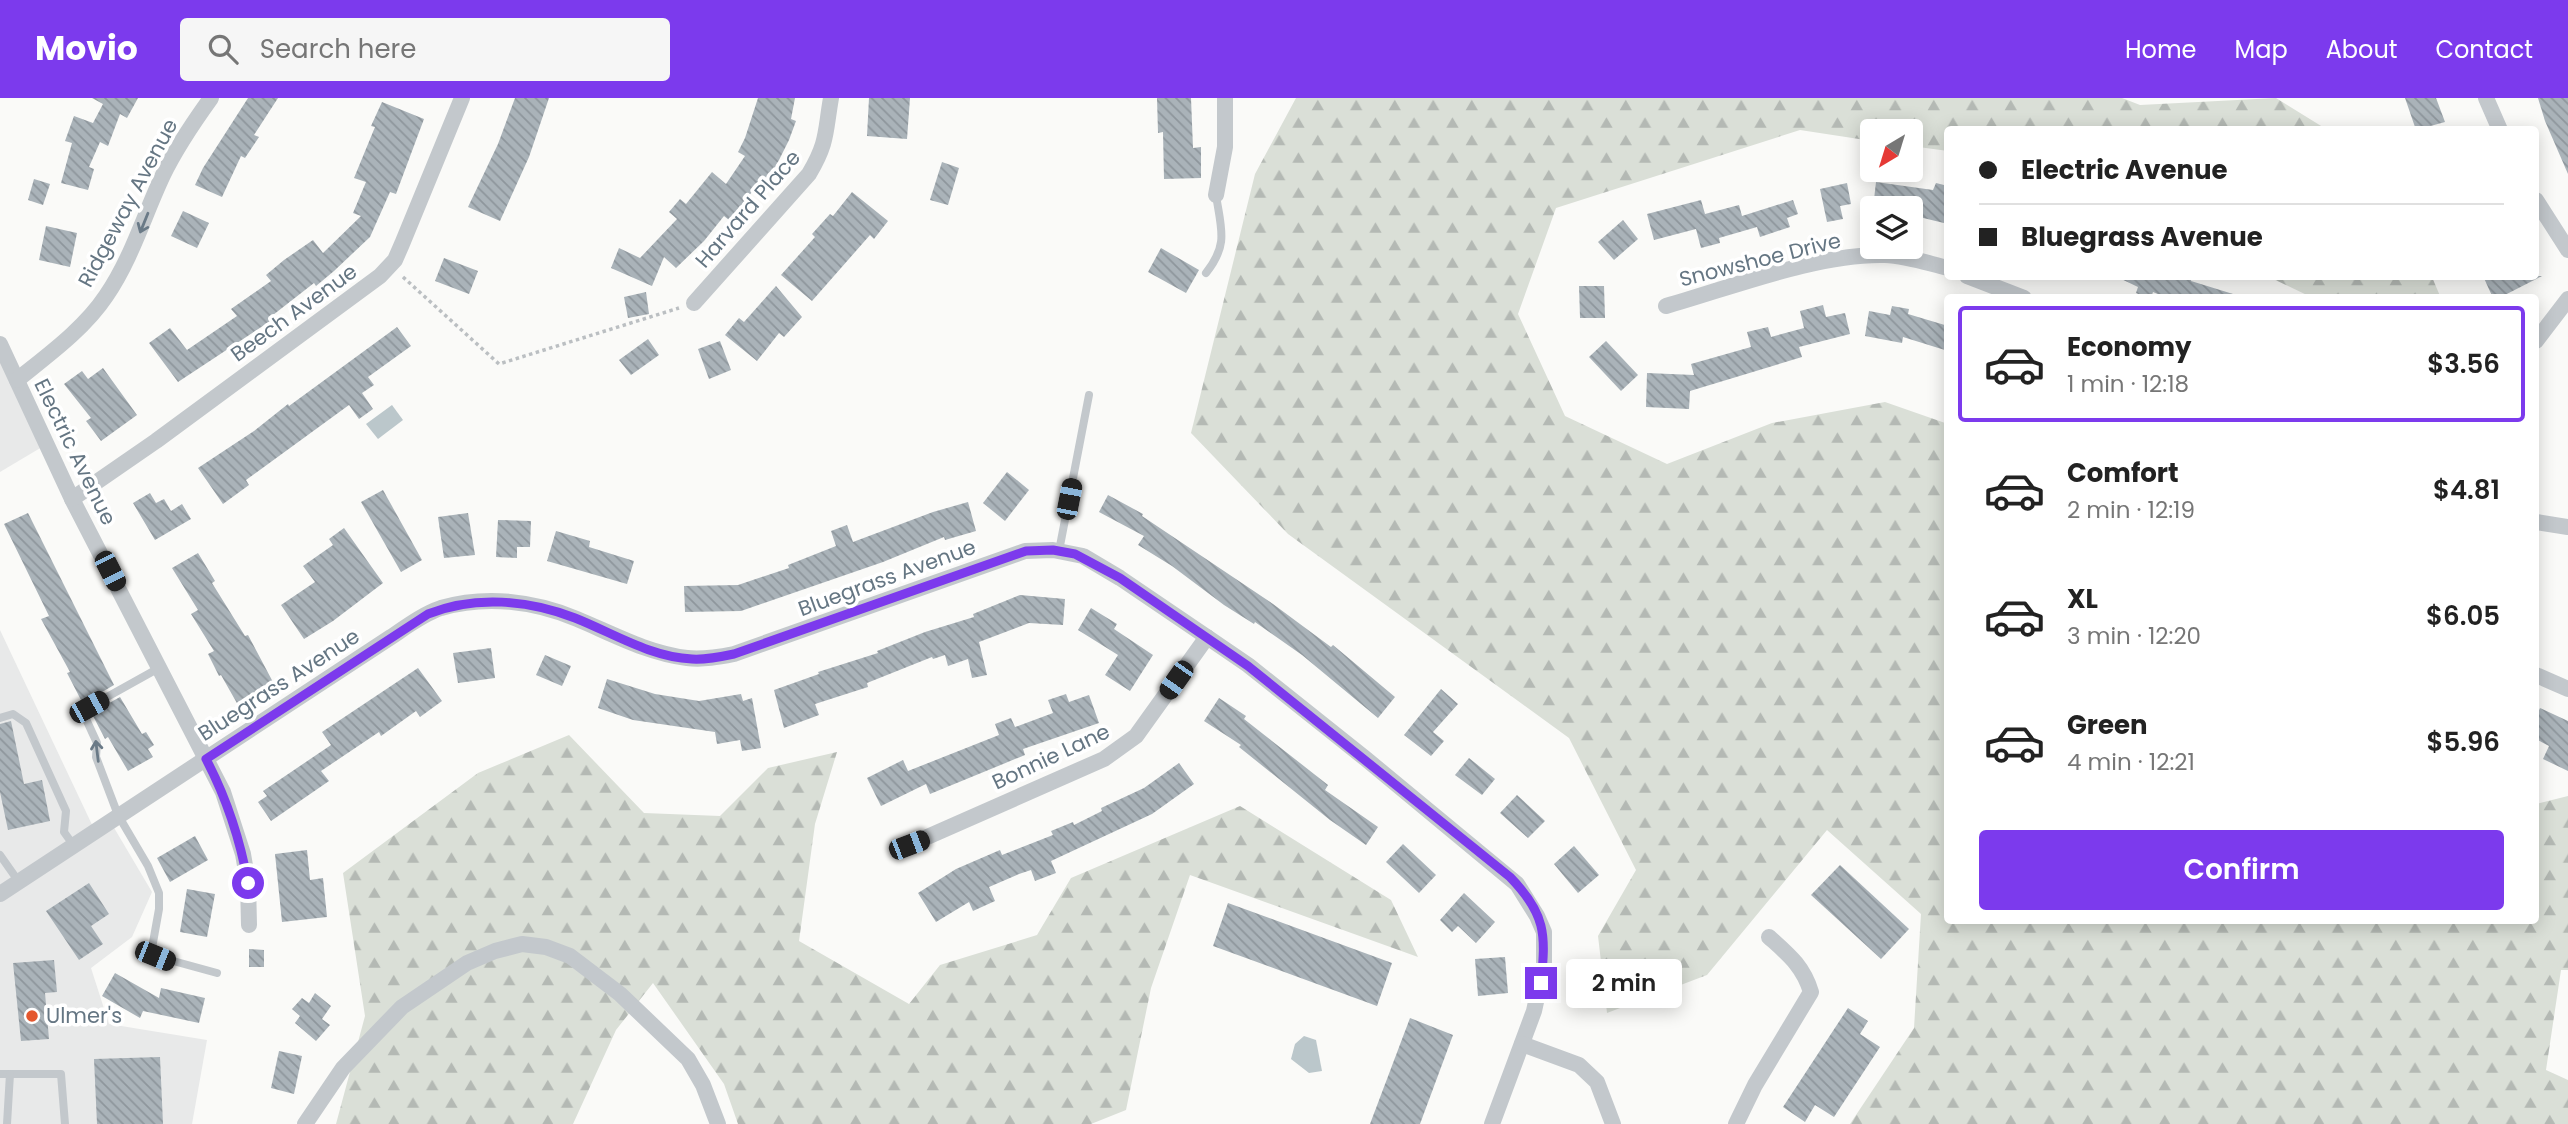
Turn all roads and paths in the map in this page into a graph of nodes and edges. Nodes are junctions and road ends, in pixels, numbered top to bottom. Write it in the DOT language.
graph roads {
  1 [pos="211,98"];
  2 [pos="462,98"];
  3 [pos="831,98"];
  4 [pos="1225,98"];
  5 [pos="2486,98"];
  6 [pos="2498,126"];
  7 [pos="1216,195"];
  8 [pos="2539,205"];
  9 [pos="2568,250"];
  10 [pos="390,265"];
  11 [pos="1944,267"];
  12 [pos="1206,274"];
  13 [pos="1977,280"];
  14 [pos="2014,294"];
  15 [pos="2568,299"];
  16 [pos="694,303"];
  17 [pos="1666,306"];
  18 [pos="2539,337"];
  19 [pos="0,344"];
  20 [pos="18,380"];
  21 [pos="1089,394"];
  22 [pos="72,499"];
  23 [pos="2539,522"];
  24 [pos="2568,527"];
  25 [pos="1059,551"];
  26 [pos="1207,637"];
  27 [pos="159,668"];
  28 [pos="2539,676"];
  29 [pos="2568,690"];
  30 [pos="0,718"];
  31 [pos="206,759"];
  32 [pos="118,815"];
  33 [pos="909,845"];
  34 [pos="74,846"];
  35 [pos="0,855"];
  36 [pos="19,882"];
  37 [pos="0,894"];
  38 [pos="249,925"];
  39 [pos="1769,937"];
  40 [pos="217,973"];
  41 [pos="1522,1044"];
  42 [pos="0,1074"];
  43 [pos="10,1074"];
  44 [pos="7,1124"];
  45 [pos="65,1124"];
  46 [pos="305,1124"];
  47 [pos="718,1124"];
  48 [pos="1492,1124"];
  49 [pos="1613,1124"];
  50 [pos="1736,1124"];
  1 -- 20 [label="street, Ridgeway Avenue, one-way"];
  2 -- 10 [label="street, Beech Avenue"];
  3 -- 16 [label="street, Harvard Place"];
  4 -- 7 [label="street"];
  5 -- 6 [label="street"];
  7 -- 12 [label="lane"];
  8 -- 9 [label="street"];
  10 -- 16 [label="path"];
  10 -- 22 [label="street, Beech Avenue"];
  11 -- 17 [label="street, Snowshoe Drive"];
  13 -- 14 [label="street"];
  15 -- 18 [label="street"];
  19 -- 20 [label="street, Electric Avenue"];
  20 -- 22 [label="street, Electric Avenue"];
  21 -- 25 [label="lane"];
  22 -- 27 [label="street, Electric Avenue"];
  23 -- 24 [label="street"];
  25 -- 26 [label="street, Bluegrass Avenue"];
  25 -- 31 [label="street, Bluegrass Avenue"];
  26 -- 33 [label="street, Bonnie Lane"];
  26 -- 41 [label="street, Bluegrass Avenue"];
  27 -- 31 [label="street, Electric Avenue"];
  32 -- 27 [label="lane, one-way"];
  28 -- 29 [label="street"];
  30 -- 34 [label="lane"];
  31 -- 32 [label="street, Bluegrass Avenue"];
  31 -- 38 [label="street, Electric Avenue"];
  32 -- 34 [label="street, Bluegrass Avenue"];
  32 -- 40 [label="lane"];
  34 -- 36 [label="street, Bluegrass Avenue"];
  35 -- 36 [label="lane"];
  36 -- 37 [label="street, Bluegrass Avenue"];
  39 -- 50 [label="street"];
  41 -- 48 [label="street, Bluegrass Avenue"];
  41 -- 49 [label="street"];
  42 -- 43 [label="lane"];
  43 -- 44 [label="lane"];
  43 -- 45 [label="lane"];
  46 -- 47 [label="street"];
}
